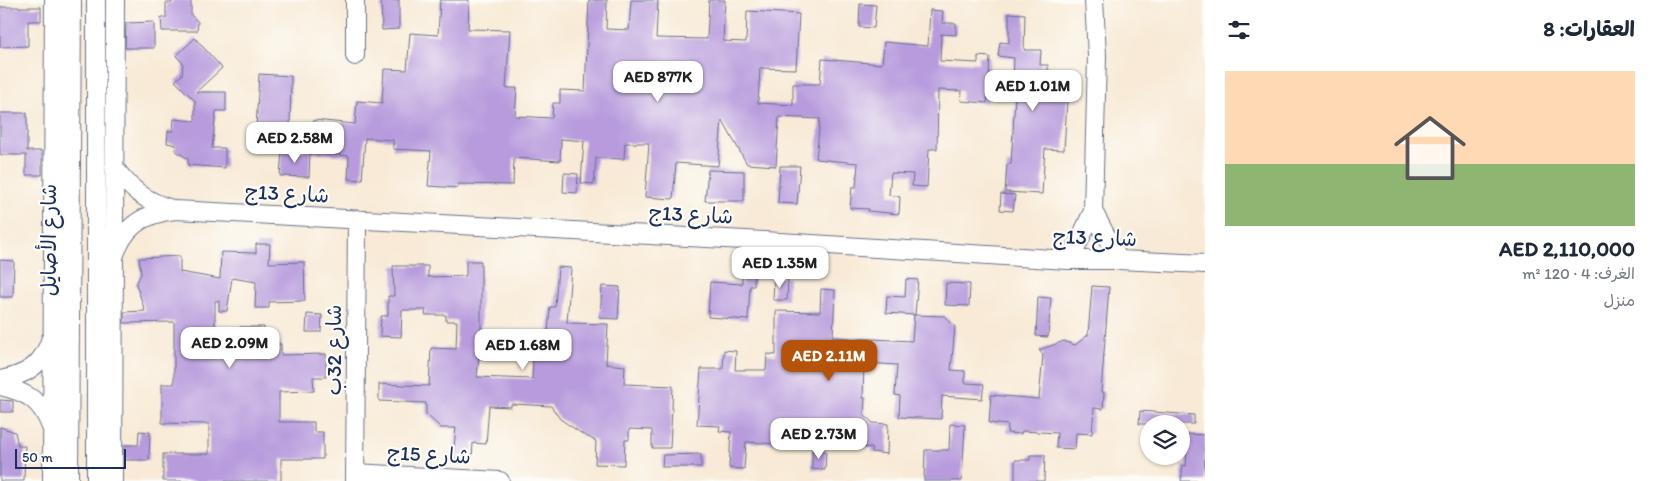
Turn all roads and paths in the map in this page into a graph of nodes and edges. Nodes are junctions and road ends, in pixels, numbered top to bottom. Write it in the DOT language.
graph roads {
  1 [pos="54,0"];
  2 [pos="72,0"];
  3 [pos="96,0"];
  4 [pos="115,0"];
  5 [pos="355,0"];
  6 [pos="1094,0"];
  7 [pos="355,56"];
  8 [pos="114,167"];
  9 [pos="174,210"];
  10 [pos="1093,211"];
  11 [pos="357,219"];
  12 [pos="113,260"];
  13 [pos="1068,260"];
  14 [pos="1119,260"];
  15 [pos="1205,264"];
  16 [pos="71,270"];
  17 [pos="53,327"];
  18 [pos="0,380"];
  19 [pos="0,386"];
  20 [pos="52,435"];
  21 [pos="355,477"];
  22 [pos="52,481"];
  23 [pos="69,481"];
  24 [pos="96,481"];
  25 [pos="113,481"];
  26 [pos="500,481"];
  1 -- 17 [label="street"];
  2 -- 16 [label="street, شارع الأصايل"];
  3 -- 24 [label="street"];
  4 -- 8 [label="street"];
  5 -- 7 [label="street"];
  6 -- 10 [label="street"];
  8 -- 9 [label="street, شارع 13ج"];
  8 -- 12 [label="street"];
  9 -- 11 [label="street, شارع 13ج"];
  9 -- 12 [label="street, شارع 13ج"];
  10 -- 13 [label="street"];
  10 -- 14 [label="street"];
  11 -- 13 [label="street, شارع 13ج"];
  11 -- 21 [label="street, شارع 32ب"];
  12 -- 25 [label="street"];
  13 -- 14 [label="street, شارع 13ج"];
  14 -- 15 [label="street, شارع 13ج"];
  16 -- 17 [label="street"];
  16 -- 23 [label="street, شارع الأصايل"];
  17 -- 18 [label="street"];
  17 -- 20 [label="street"];
  19 -- 20 [label="street"];
  20 -- 22 [label="street"];
  21 -- 26 [label="street, شارع 15ج"];
}
